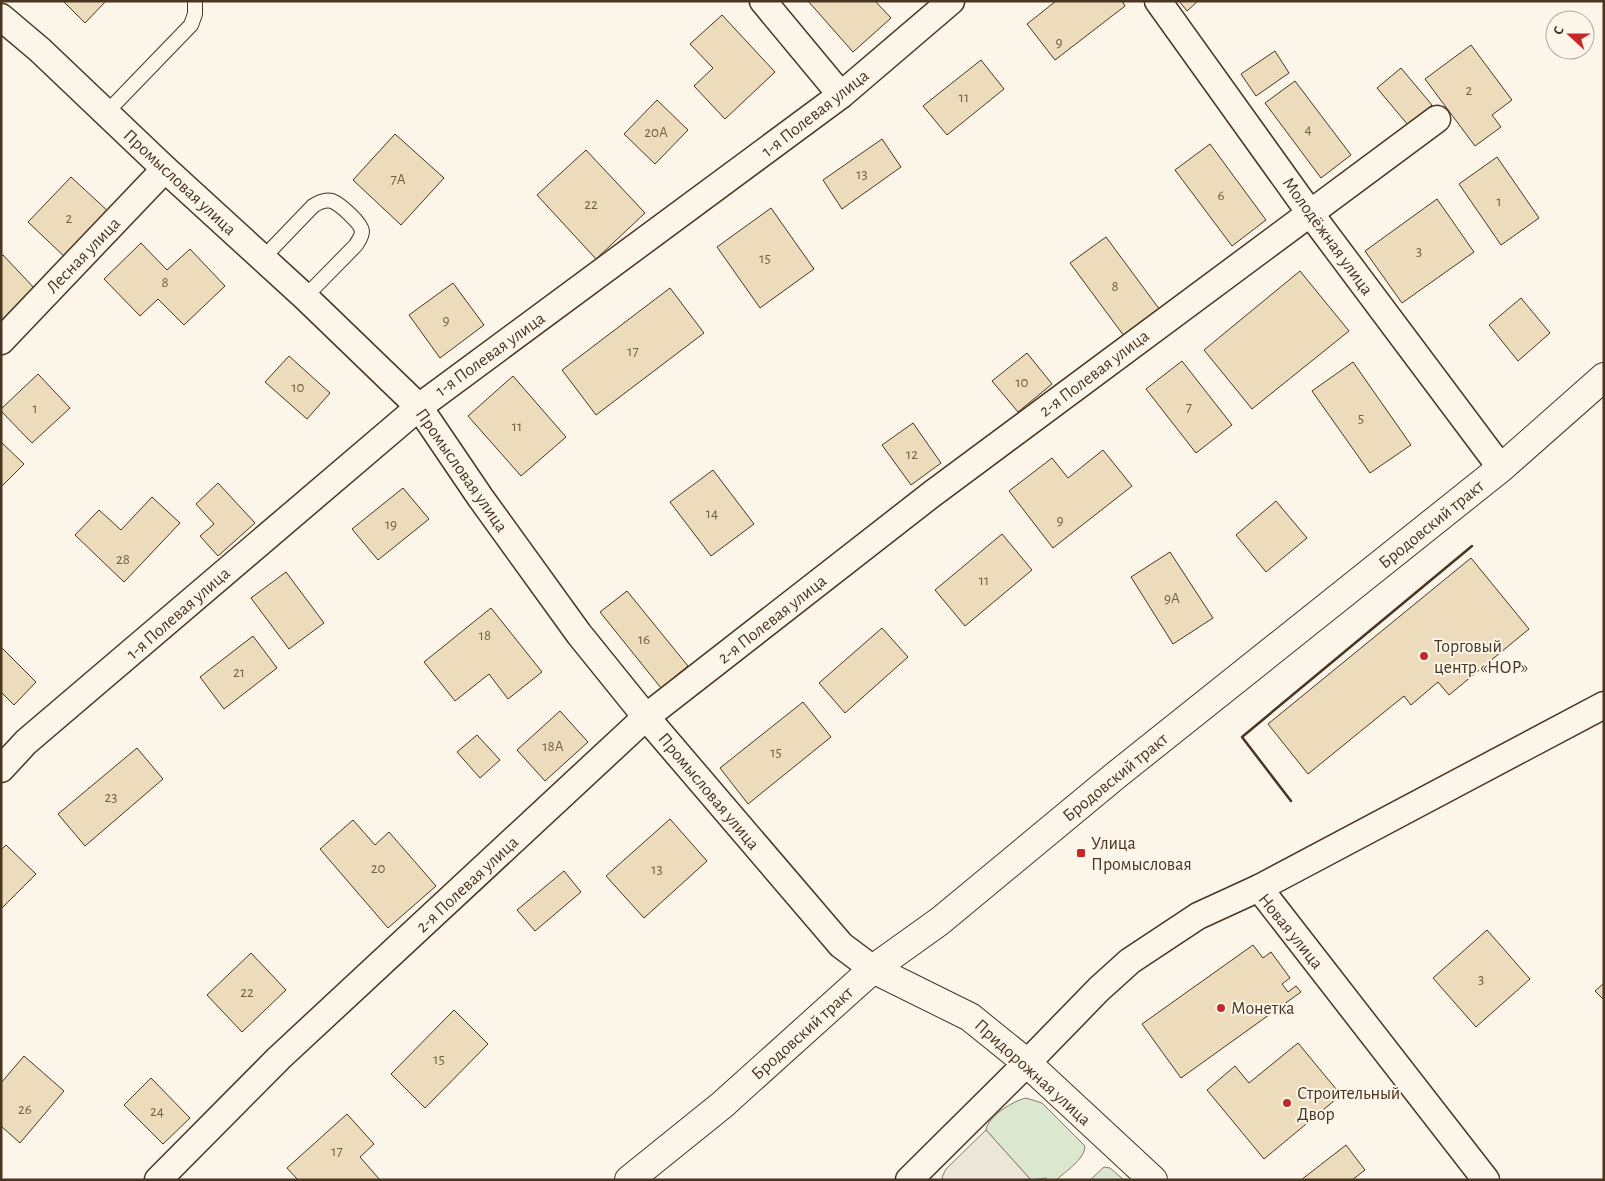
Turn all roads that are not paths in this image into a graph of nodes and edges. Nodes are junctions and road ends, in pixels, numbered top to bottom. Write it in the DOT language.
graph roads {
  1 [pos="195,1"];
  2 [pos="763,1"];
  3 [pos="951,1"];
  4 [pos="1158,1"];
  5 [pos="1,17"];
  6 [pos="841,95"];
  7 [pos="106,113"];
  8 [pos="1438,119"];
  9 [pos="165,169"];
  10 [pos="1310,213"];
  11 [pos="263,258"];
  12 [pos="305,297"];
  13 [pos="1,341"];
  14 [pos="1604,377"];
  15 [pos="419,406"];
  16 [pos="1501,468"];
  17 [pos="1604,705"];
  18 [pos="646,717"];
  19 [pos="1,769"];
  20 [pos="1258,888"];
  21 [pos="874,969"];
  22 [pos="1026,1063"];
  23 [pos="158,1180"];
  24 [pos="629,1180"];
  25 [pos="909,1180"];
  26 [pos="1153,1180"];
  27 [pos="1486,1180"];
  1 -- 7 [label="lane"];
  2 -- 6 [label="street"];
  3 -- 6 [label="street, 1-я Полевая улица"];
  4 -- 10 [label="street, Молодёжная улица"];
  5 -- 7 [label="street, Промысловая улица"];
  6 -- 15 [label="street, 1-я Полевая улица"];
  7 -- 9 [label="street, Промысловая улица"];
  8 -- 10 [label="street, 2-я Полевая улица"];
  9 -- 11 [label="street, Промысловая улица"];
  9 -- 13 [label="street, Лесная улица"];
  10 -- 16 [label="street, Молодёжная улица"];
  10 -- 18 [label="street, 2-я Полевая улица"];
  11 -- 12 [label="street, Промысловая улица"];
  11 -- 12 [label="lane"];
  12 -- 15 [label="street, Промысловая улица"];
  14 -- 16 [label="main road, Бродовский тракт"];
  15 -- 18 [label="street, Промысловая улица"];
  15 -- 19 [label="street, 1-я Полевая улица"];
  16 -- 21 [label="main road, Бродовский тракт"];
  17 -- 20 [label="street"];
  18 -- 21 [label="street, Промысловая улица"];
  18 -- 23 [label="street, 2-я Полевая улица"];
  20 -- 22 [label="street, Новая улица"];
  20 -- 27 [label="street, Новая улица"];
  21 -- 22 [label="main road, Придорожная улица"];
  21 -- 24 [label="main road, Бродовский тракт"];
  22 -- 25 [label="street, Новая улица"];
  22 -- 26 [label="main road, Придорожная улица"];
}
